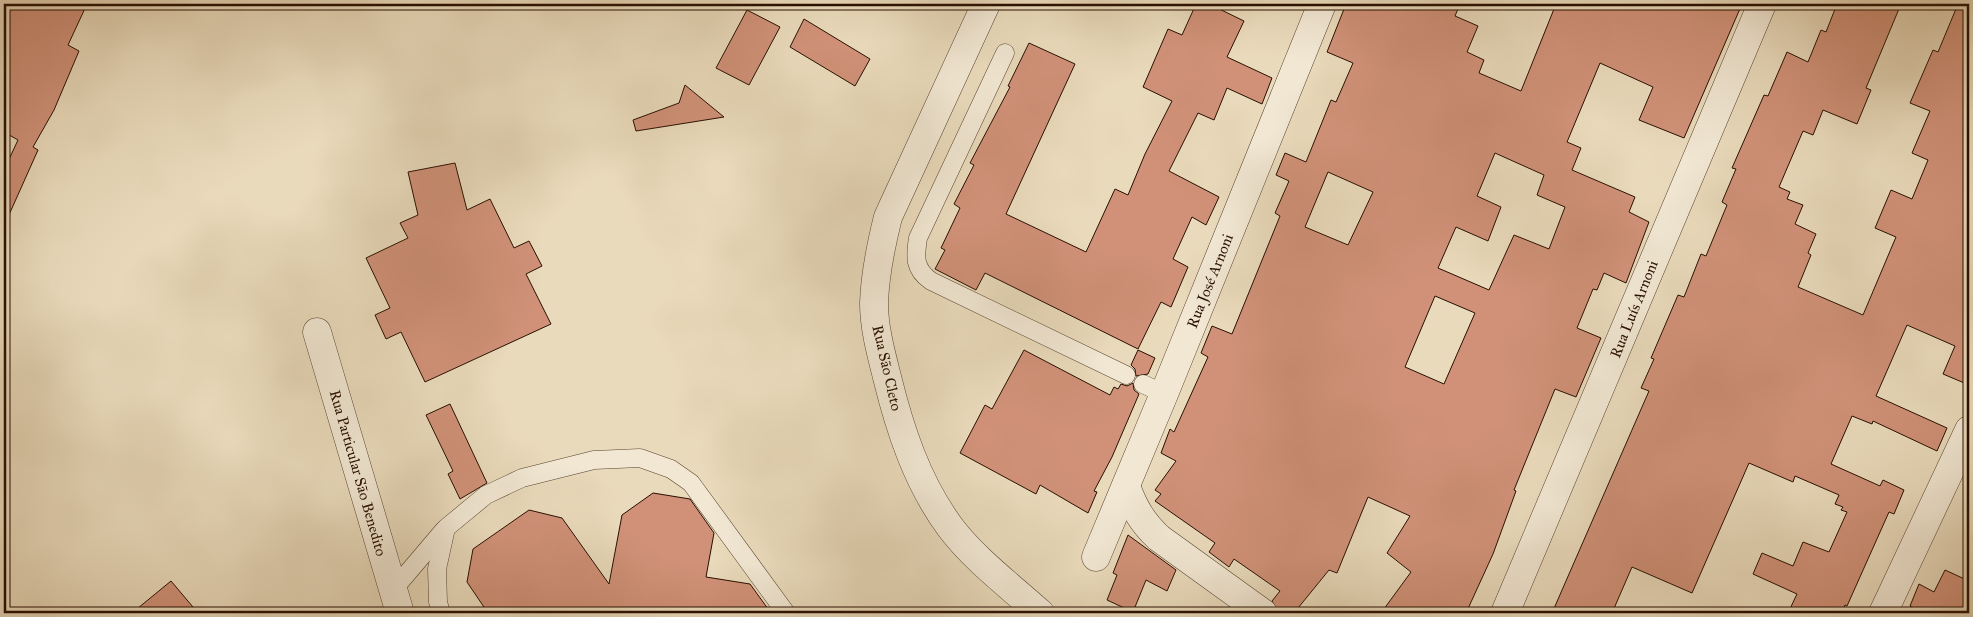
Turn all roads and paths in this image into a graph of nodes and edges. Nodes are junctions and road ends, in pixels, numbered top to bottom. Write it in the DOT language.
graph roads {
  1 [pos="986,4"];
  2 [pos="1322,4"];
  3 [pos="1762,4"];
  4 [pos="1005,53"];
  5 [pos="317,332"];
  6 [pos="1126,375"];
  7 [pos="1969,430"];
  8 [pos="1126,486"];
  9 [pos="446,528"];
  10 [pos="1096,557"];
  11 [pos="397,602"];
  12 [pos="441,613"];
  13 [pos="786,613"];
  14 [pos="1040,613"];
  15 [pos="1263,613"];
  16 [pos="1505,613"];
  17 [pos="1883,613"];
  1 -- 14 [label="street, Rua São Cleto"];
  2 -- 8 [label="street, Rua José Arnoni"];
  3 -- 16 [label="street, Rua Luís Arnoni"];
  4 -- 6 [label="lane"];
  5 -- 11 [label="street, Rua Particular São Benedito"];
  7 -- 17 [label="street"];
  8 -- 10 [label="street, Rua José Arnoni"];
  8 -- 15 [label="street"];
  9 -- 11 [label="lane"];
  9 -- 12 [label="lane"];
  9 -- 13 [label="lane"];
}
